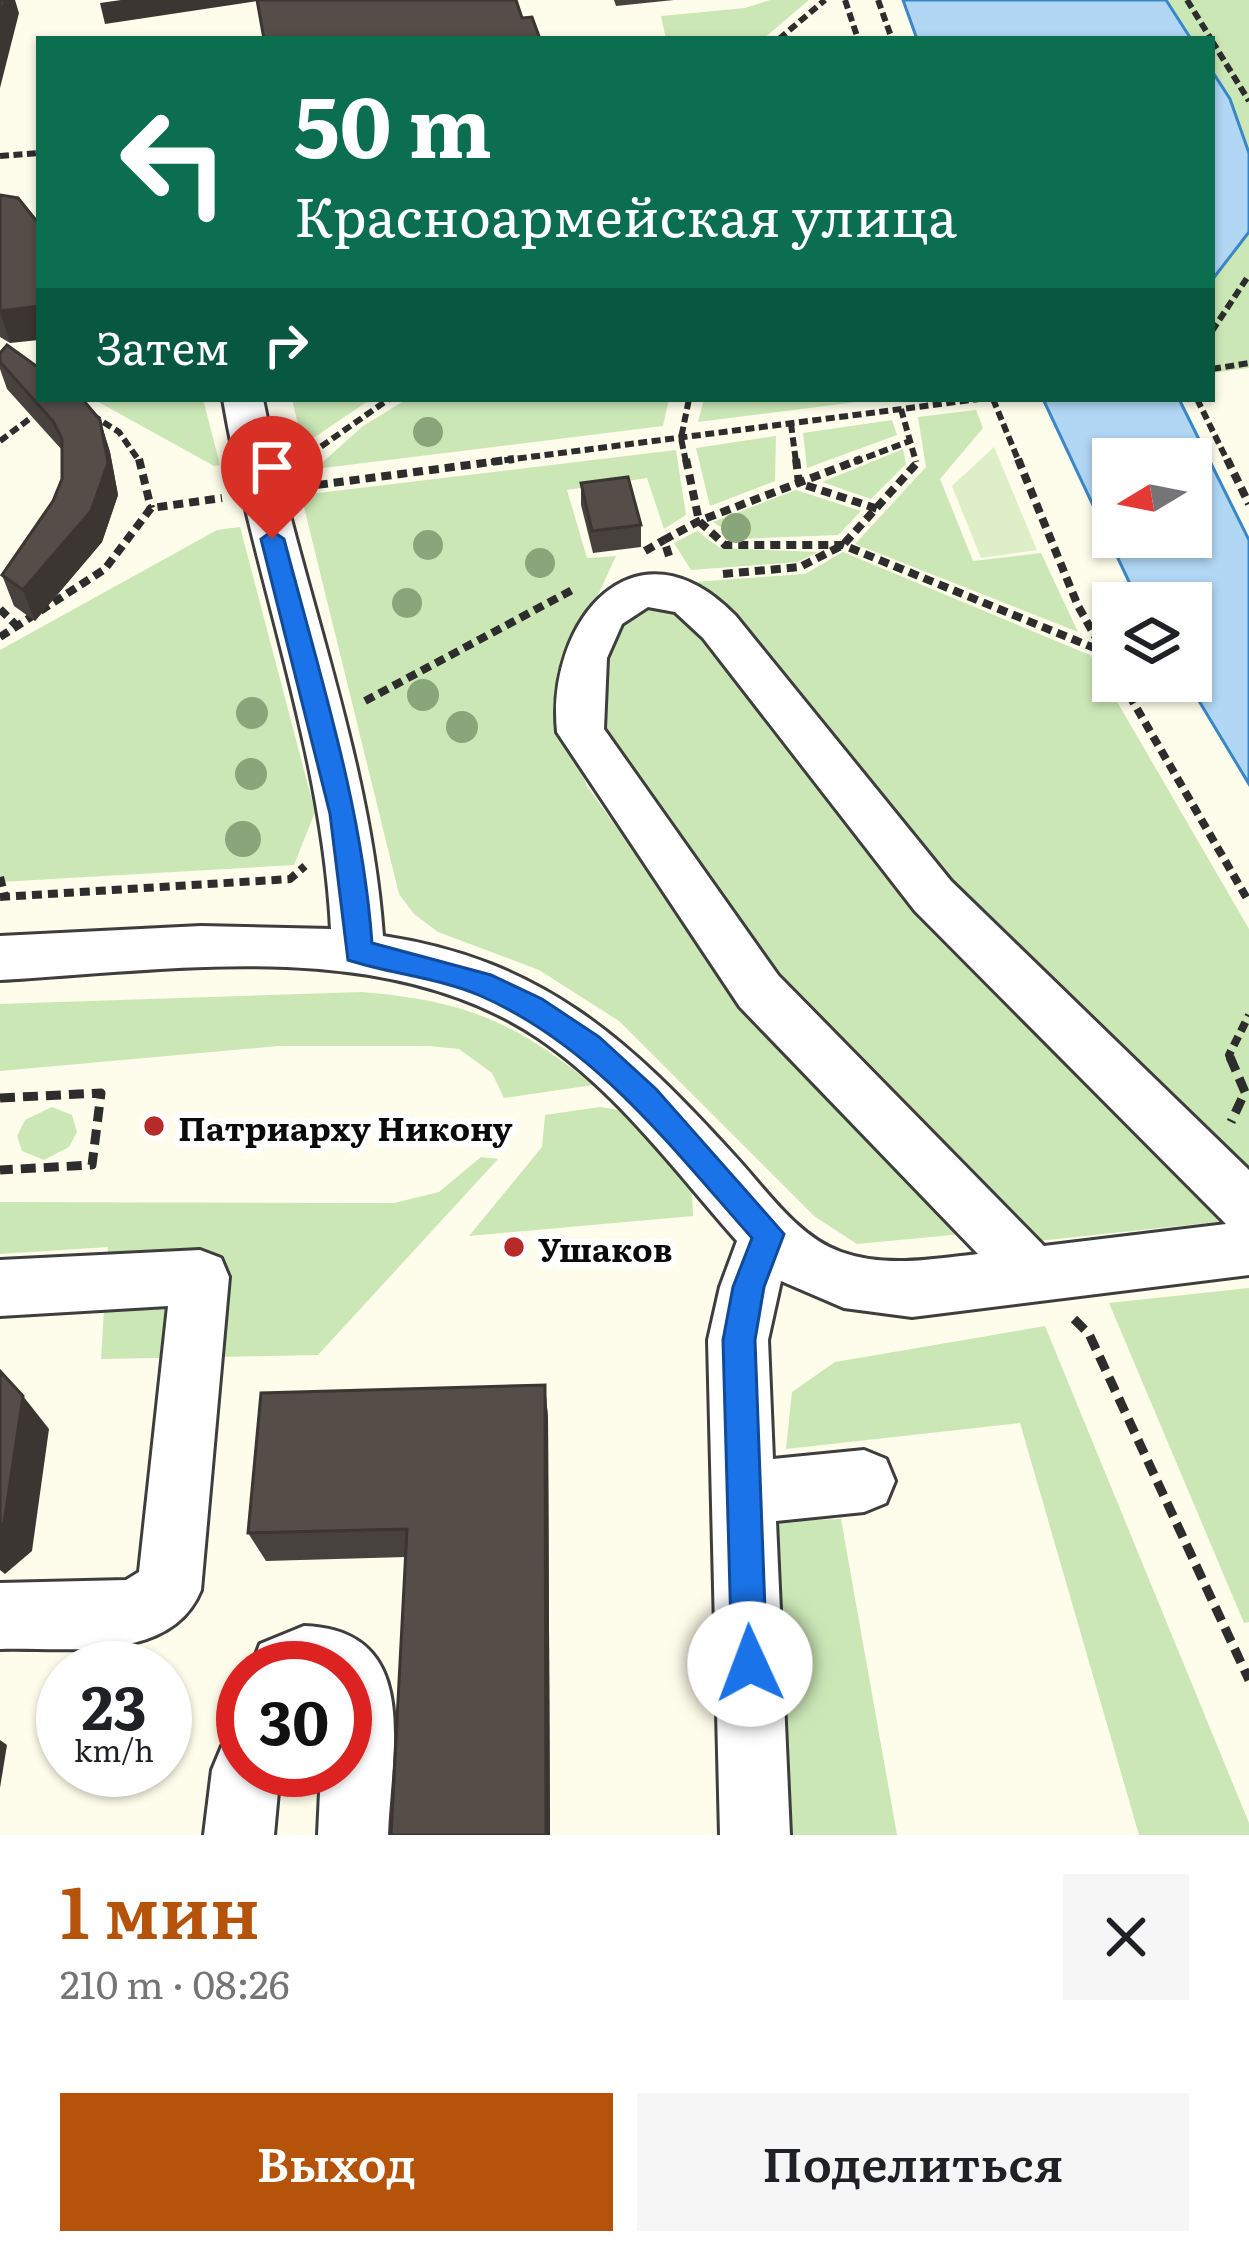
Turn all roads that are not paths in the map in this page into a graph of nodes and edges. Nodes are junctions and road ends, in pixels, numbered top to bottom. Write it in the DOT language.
graph roads {
  1 [pos="244,402"];
  2 [pos="358,952"];
  3 [pos="0,958"];
  4 [pos="1249,1208"];
  5 [pos="769,1234"];
  6 [pos="1249,1249"];
  7 [pos="1032,1275"];
  8 [pos="0,1288"];
  9 [pos="864,1481"];
  10 [pos="744,1493"];
  11 [pos="0,1616"];
  12 [pos="243,1797"];
  13 [pos="355,1797"];
  14 [pos="239,1835"];
  15 [pos="353,1835"];
  16 [pos="755,1835"];
  1 -- 2 [label="street"];
  2 -- 3 [label="street"];
  2 -- 5 [label="street"];
  4 -- 7 [label="street"];
  5 -- 7 [label="street"];
  5 -- 10 [label="street"];
  6 -- 7 [label="street"];
  8 -- 11 [label="street"];
  9 -- 10 [label="street"];
  10 -- 16 [label="street"];
  12 -- 14 [label="street"];
  13 -- 15 [label="street"];
}
